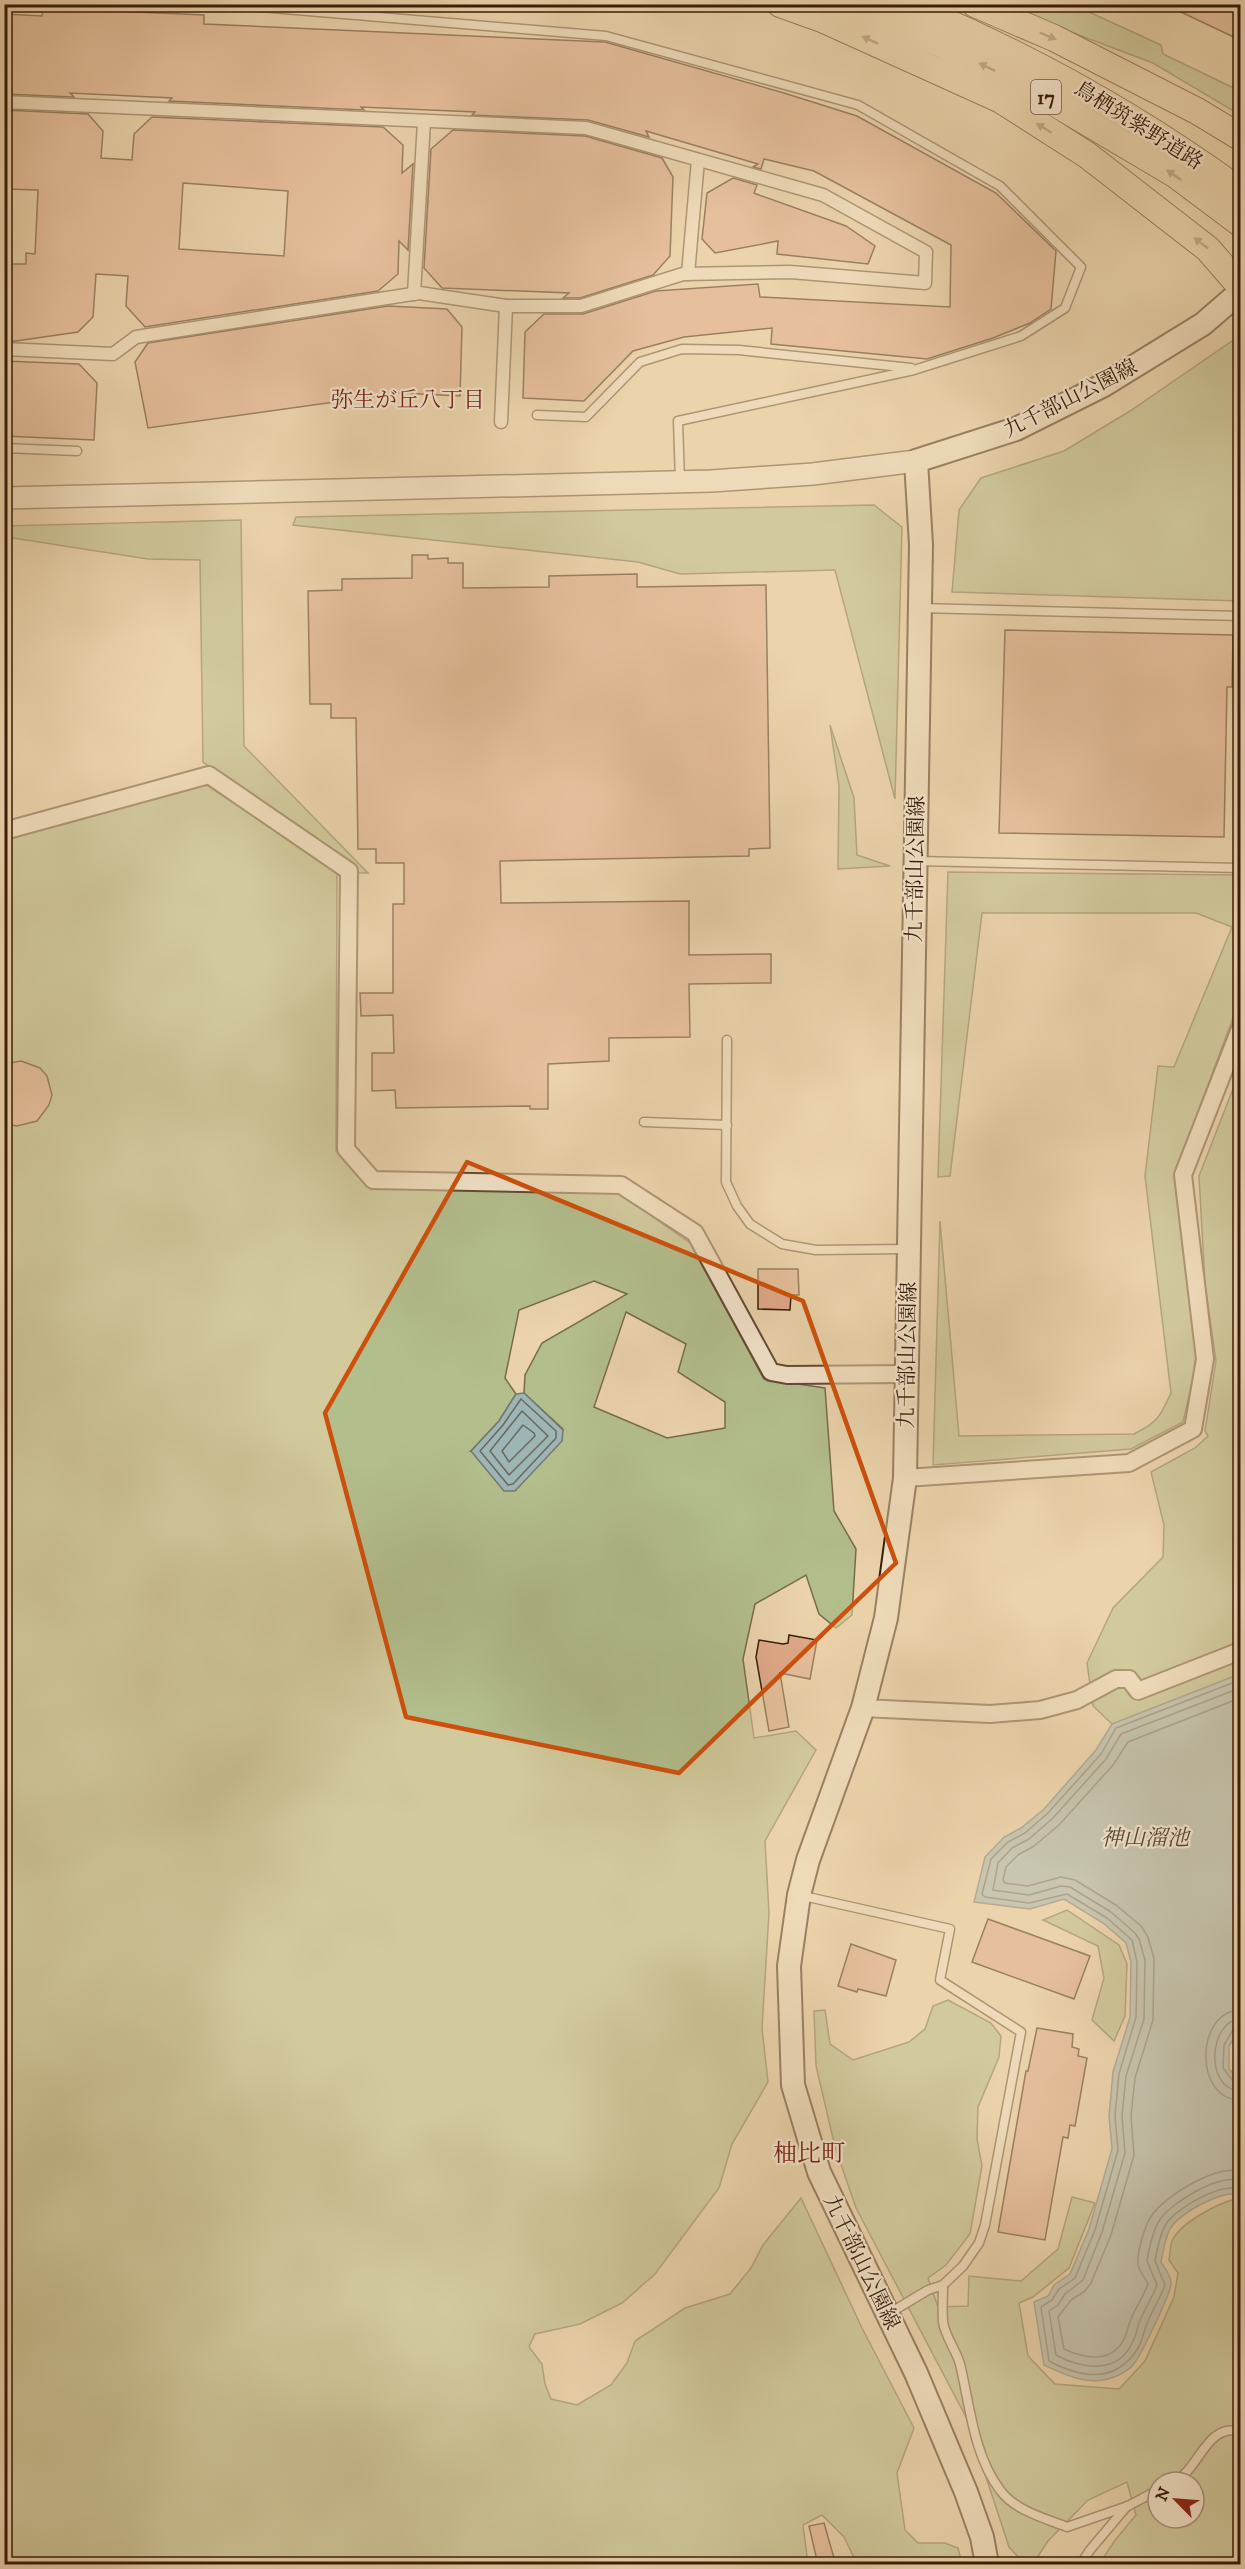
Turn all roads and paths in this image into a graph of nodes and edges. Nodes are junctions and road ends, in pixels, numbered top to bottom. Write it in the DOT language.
graph roads {
  1 [pos="224,4"];
  2 [pos="780,4"];
  3 [pos="837,4"];
  4 [pos="905,4"];
  5 [pos="975,4"];
  6 [pos="4,102"];
  7 [pos="424,121"];
  8 [pos="1240,137"];
  9 [pos="698,160"];
  10 [pos="1240,191"];
  11 [pos="1240,222"];
  12 [pos="688,274"];
  13 [pos="1240,286"];
  14 [pos="1240,292"];
  15 [pos="414,294"];
  16 [pos="506,306"];
  17 [pos="4,349"];
  18 [pos="917,369"];
  19 [pos="537,415"];
  20 [pos="501,422"];
  21 [pos="4,448"];
  22 [pos="77,451"];
  23 [pos="916,461"];
  24 [pos="680,481"];
  25 [pos="4,498"];
  26 [pos="920,608"];
  27 [pos="1240,616"];
  28 [pos="4,831"];
  29 [pos="916,861"];
  30 [pos="1240,868"];
  31 [pos="1240,1029"];
  32 [pos="727,1040"];
  33 [pos="644,1122"];
  34 [pos="727,1125"];
  35 [pos="908,1249"];
  36 [pos="906,1374"];
  37 [pos="905,1478"];
  38 [pos="1240,1651"];
  39 [pos="863,1708"];
  40 [pos="799,1895"];
  41 [pos="943,2285"];
  42 [pos="888,2314"];
  43 [pos="1240,2431"];
  44 [pos="1188,2470"];
  45 [pos="1146,2496"];
  46 [pos="1129,2504"];
  47 [pos="987,2565"];
  48 [pos="1081,2565"];
  1 -- 18 [label="lane"];
  13 -- 2 [label="main road, one-way"];
  11 -- 3 [label="main road, 17, one-way"];
  4 -- 10 [label="main road, 鳥栖筑紫野道路 / 17"];
  5 -- 8 [label="main road, one-way"];
  6 -- 7 [label="street"];
  7 -- 9 [label="street"];
  7 -- 15 [label="street"];
  9 -- 12 [label="street"];
  9 -- 12 [label="street"];
  12 -- 16 [label="street"];
  14 -- 23 [label="main road, 九千部山公園線"];
  15 -- 16 [label="street"];
  15 -- 17 [label="street"];
  16 -- 20 [label="street"];
  18 -- 19 [label="lane"];
  18 -- 24 [label="lane"];
  21 -- 22 [label="lane"];
  23 -- 24 [label="street"];
  23 -- 26 [label="main road, 九千部山公園線"];
  24 -- 25 [label="street"];
  26 -- 27 [label="lane"];
  26 -- 29 [label="main road, 九千部山公園線"];
  28 -- 36 [label="street"];
  29 -- 30 [label="lane"];
  29 -- 35 [label="main road, 九千部山公園線"];
  31 -- 37 [label="street"];
  32 -- 34 [label="lane"];
  33 -- 34 [label="lane"];
  34 -- 35 [label="lane"];
  35 -- 36 [label="main road, 九千部山公園線"];
  36 -- 37 [label="main road, 九千部山公園線"];
  37 -- 39 [label="main road, 九千部山公園線"];
  38 -- 39 [label="street"];
  39 -- 40 [label="main road, 九千部山公園線"];
  40 -- 41 [label="lane"];
  40 -- 42 [label="main road, 九千部山公園線"];
  41 -- 42 [label="lane"];
  41 -- 46 [label="lane"];
  42 -- 47 [label="main road, 九千部山公園線"];
  43 -- 44 [label="lane"];
  45 -- 46 [label="lane"];
  46 -- 48 [label="lane"];
}
